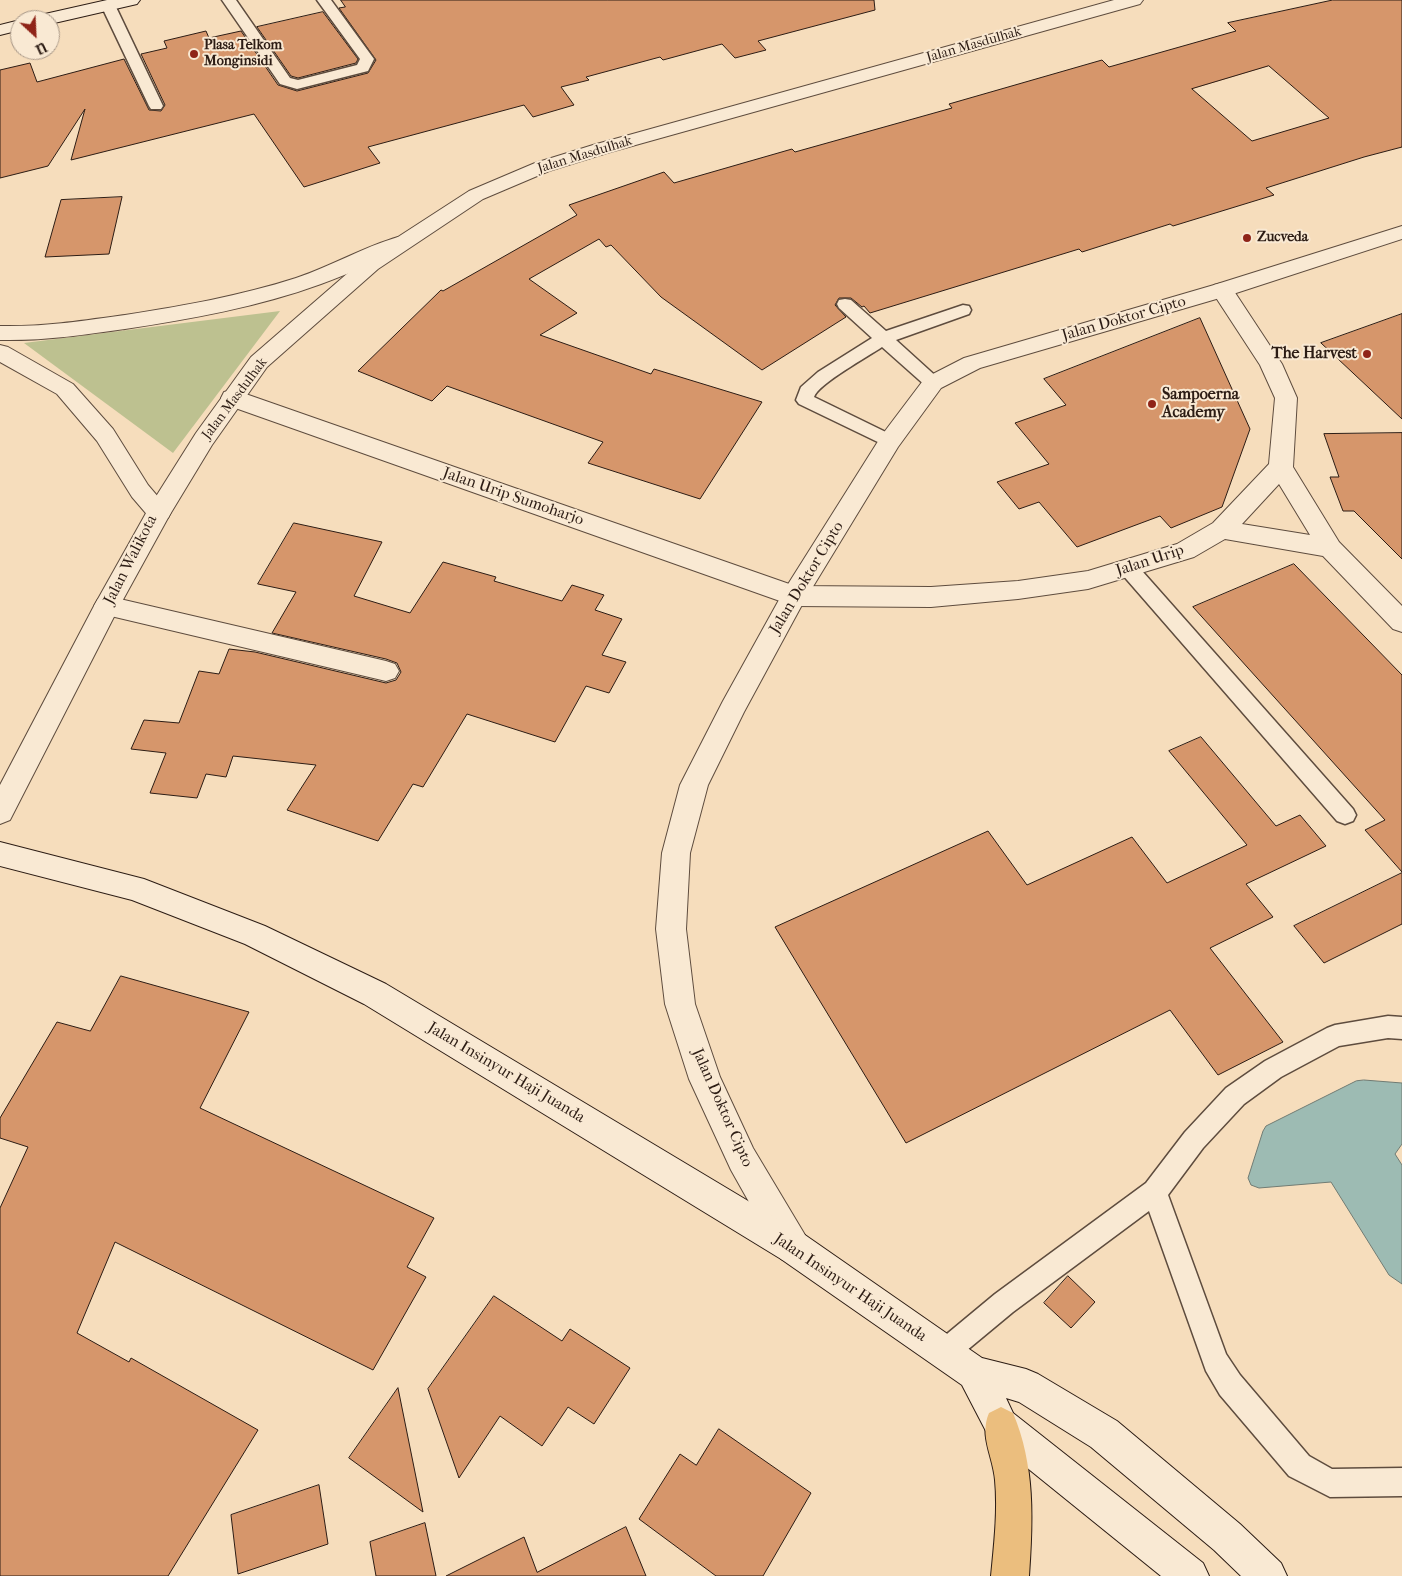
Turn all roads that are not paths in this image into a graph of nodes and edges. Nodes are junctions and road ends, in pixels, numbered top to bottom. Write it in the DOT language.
graph roads {
  1 [pos="229,0"];
  2 [pos="324,0"];
  3 [pos="1134,0"];
  4 [pos="117,2"];
  5 [pos="60,16"];
  6 [pos="156,106"];
  7 [pos="1402,232"];
  8 [pos="398,244"];
  9 [pos="1222,290"];
  10 [pos="845,304"];
  11 [pos="963,310"];
  12 [pos="0,333"];
  13 [pos="884,338"];
  14 [pos="0,352"];
  15 [pos="933,383"];
  16 [pos="232,398"];
  17 [pos="890,441"];
  18 [pos="1281,467"];
  19 [pos="159,512"];
  20 [pos="1222,529"];
  21 [pos="1330,548"];
  22 [pos="1128,568"];
  23 [pos="794,596"];
  24 [pos="108,606"];
  25 [pos="1402,622"];
  26 [pos="386,670"];
  27 [pos="0,812"];
  28 [pos="1346,815"];
  29 [pos="0,854"];
  30 [pos="1402,1028"];
  31 [pos="1155,1192"];
  32 [pos="793,1247"];
  33 [pos="945,1352"];
  34 [pos="974,1373"];
  35 [pos="1001,1425"];
  36 [pos="1402,1482"];
  37 [pos="1010,1576"];
  38 [pos="1190,1576"];
  39 [pos="1268,1576"];
  1 -- 2 [label="lane"];
  3 -- 8 [label="street, Jalan Masdulhak"];
  4 -- 5 [label="street"];
  4 -- 6 [label="lane"];
  7 -- 9 [label="street, Jalan Doktor Cipto"];
  8 -- 12 [label="street"];
  8 -- 16 [label="street, Jalan Masdulhak"];
  9 -- 15 [label="street, Jalan Doktor Cipto"];
  9 -- 18 [label="street"];
  10 -- 13 [label="lane"];
  11 -- 13 [label="lane"];
  13 -- 15 [label="lane"];
  13 -- 17 [label="lane"];
  14 -- 19 [label="street, Jalan Walikota"];
  15 -- 17 [label="street, Jalan Doktor Cipto"];
  16 -- 19 [label="street, Jalan Masdulhak"];
  16 -- 23 [label="street, Jalan Urip Sumoharjo"];
  17 -- 23 [label="street, Jalan Doktor Cipto"];
  18 -- 20 [label="street, Jalan Urip"];
  18 -- 21 [label="street"];
  19 -- 24 [label="street, Jalan Walikota"];
  20 -- 21 [label="street"];
  20 -- 22 [label="street, Jalan Urip"];
  21 -- 25 [label="street"];
  22 -- 23 [label="street, Jalan Urip"];
  22 -- 28 [label="lane"];
  23 -- 32 [label="street, Jalan Doktor Cipto"];
  24 -- 26 [label="street"];
  24 -- 27 [label="street, Jalan Walikota"];
  29 -- 32 [label="street, Jalan Insinyur Haji Juanda"];
  30 -- 31 [label="lane"];
  31 -- 33 [label="lane"];
  31 -- 36 [label="lane"];
  32 -- 33 [label="street, Jalan Insinyur Haji Juanda"];
  33 -- 34 [label="street, Jalan Insinyur Haji Juanda"];
  34 -- 35 [label="street, Jalan Insinyur Haji Juanda"];
  34 -- 39 [label="street, Jalan Insinyur Haji Juanda"];
  35 -- 37 [label="main road"];
  35 -- 38 [label="street, Jalan Insinyur Haji Juanda"];
}
